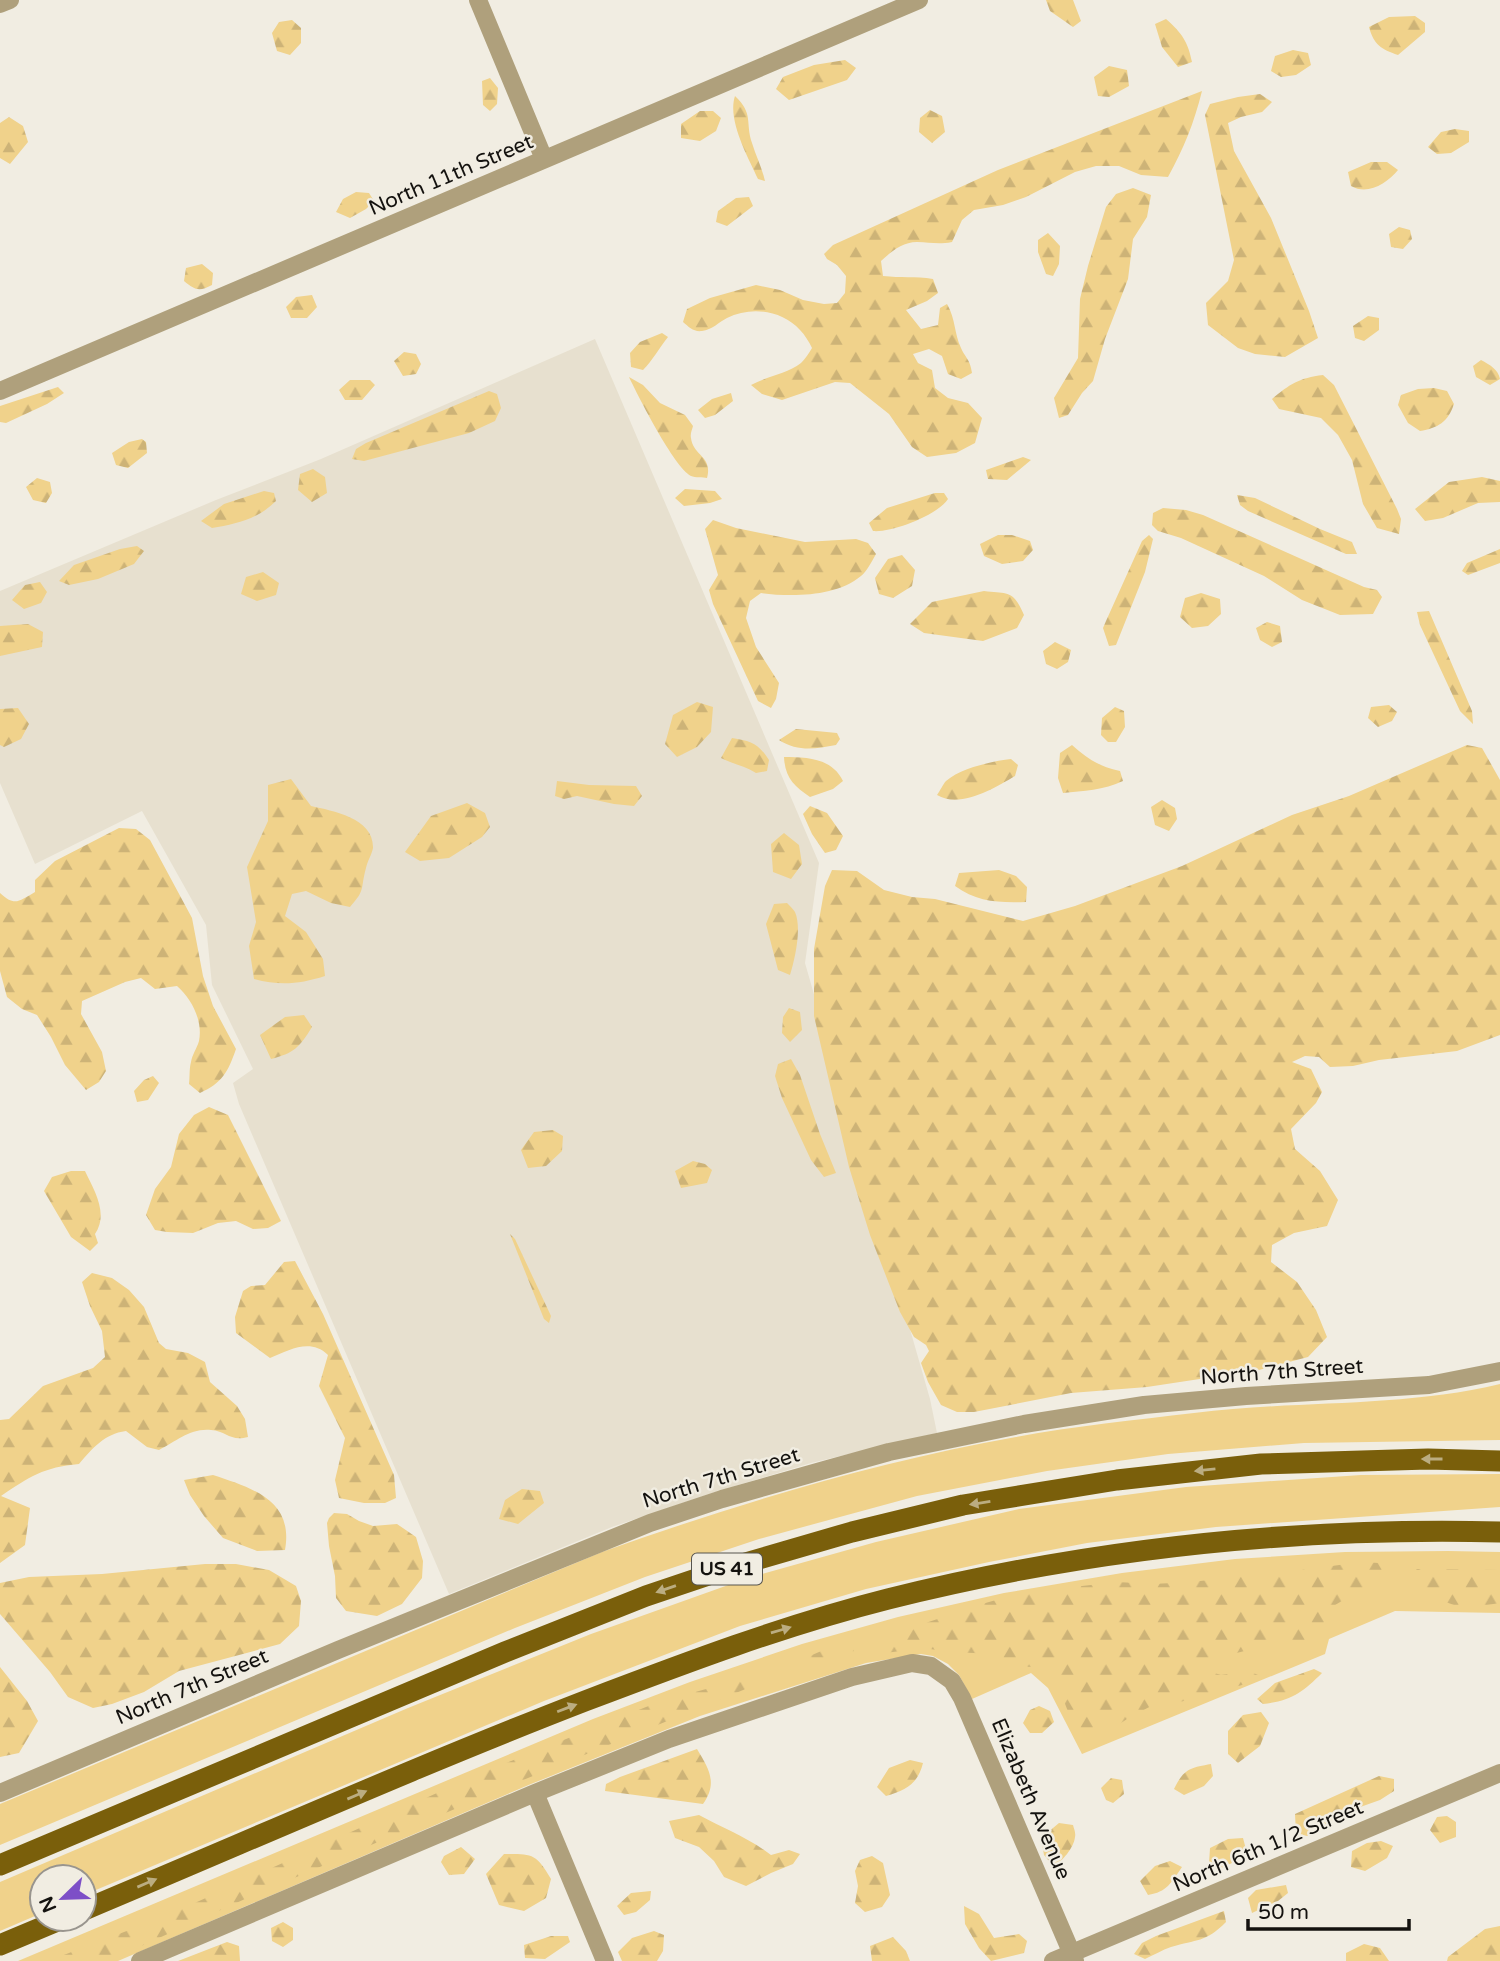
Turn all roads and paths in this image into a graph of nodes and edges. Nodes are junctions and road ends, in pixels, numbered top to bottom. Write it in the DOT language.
graph roads {
  1 [pos="10,0"];
  2 [pos="478,0"];
  3 [pos="919,0"];
  4 [pos="0,4"];
  5 [pos="544,159"];
  6 [pos="0,391"];
  7 [pos="1500,1371"];
  8 [pos="1500,1461"];
  9 [pos="1500,1532"];
  10 [pos="1500,1773"];
  11 [pos="0,1793"];
  12 [pos="536,1793"];
  13 [pos="0,1865"];
  14 [pos="98,1904"];
  15 [pos="29,1933"];
  16 [pos="0,1945"];
  17 [pos="1073,1957"];
  18 [pos="140,1961"];
  19 [pos="606,1961"];
  20 [pos="1053,1961"];
  1 -- 4 [label="street"];
  2 -- 5 [label="street"];
  3 -- 5 [label="street, North 11th Street"];
  5 -- 6 [label="street, North 11th Street"];
  7 -- 11 [label="street, North 7th Street"];
  8 -- 13 [label="main road, US 41, one-way"];
  14 -- 9 [label="main road, one-way"];
  10 -- 17 [label="street, North 6th 1/2 Street"];
  12 -- 17 [label="street, Elizabeth Avenue"];
  12 -- 18 [label="street"];
  12 -- 19 [label="street"];
  15 -- 16 [label="main road"];
  17 -- 20 [label="street, North 6th 1/2 Street"];
}
